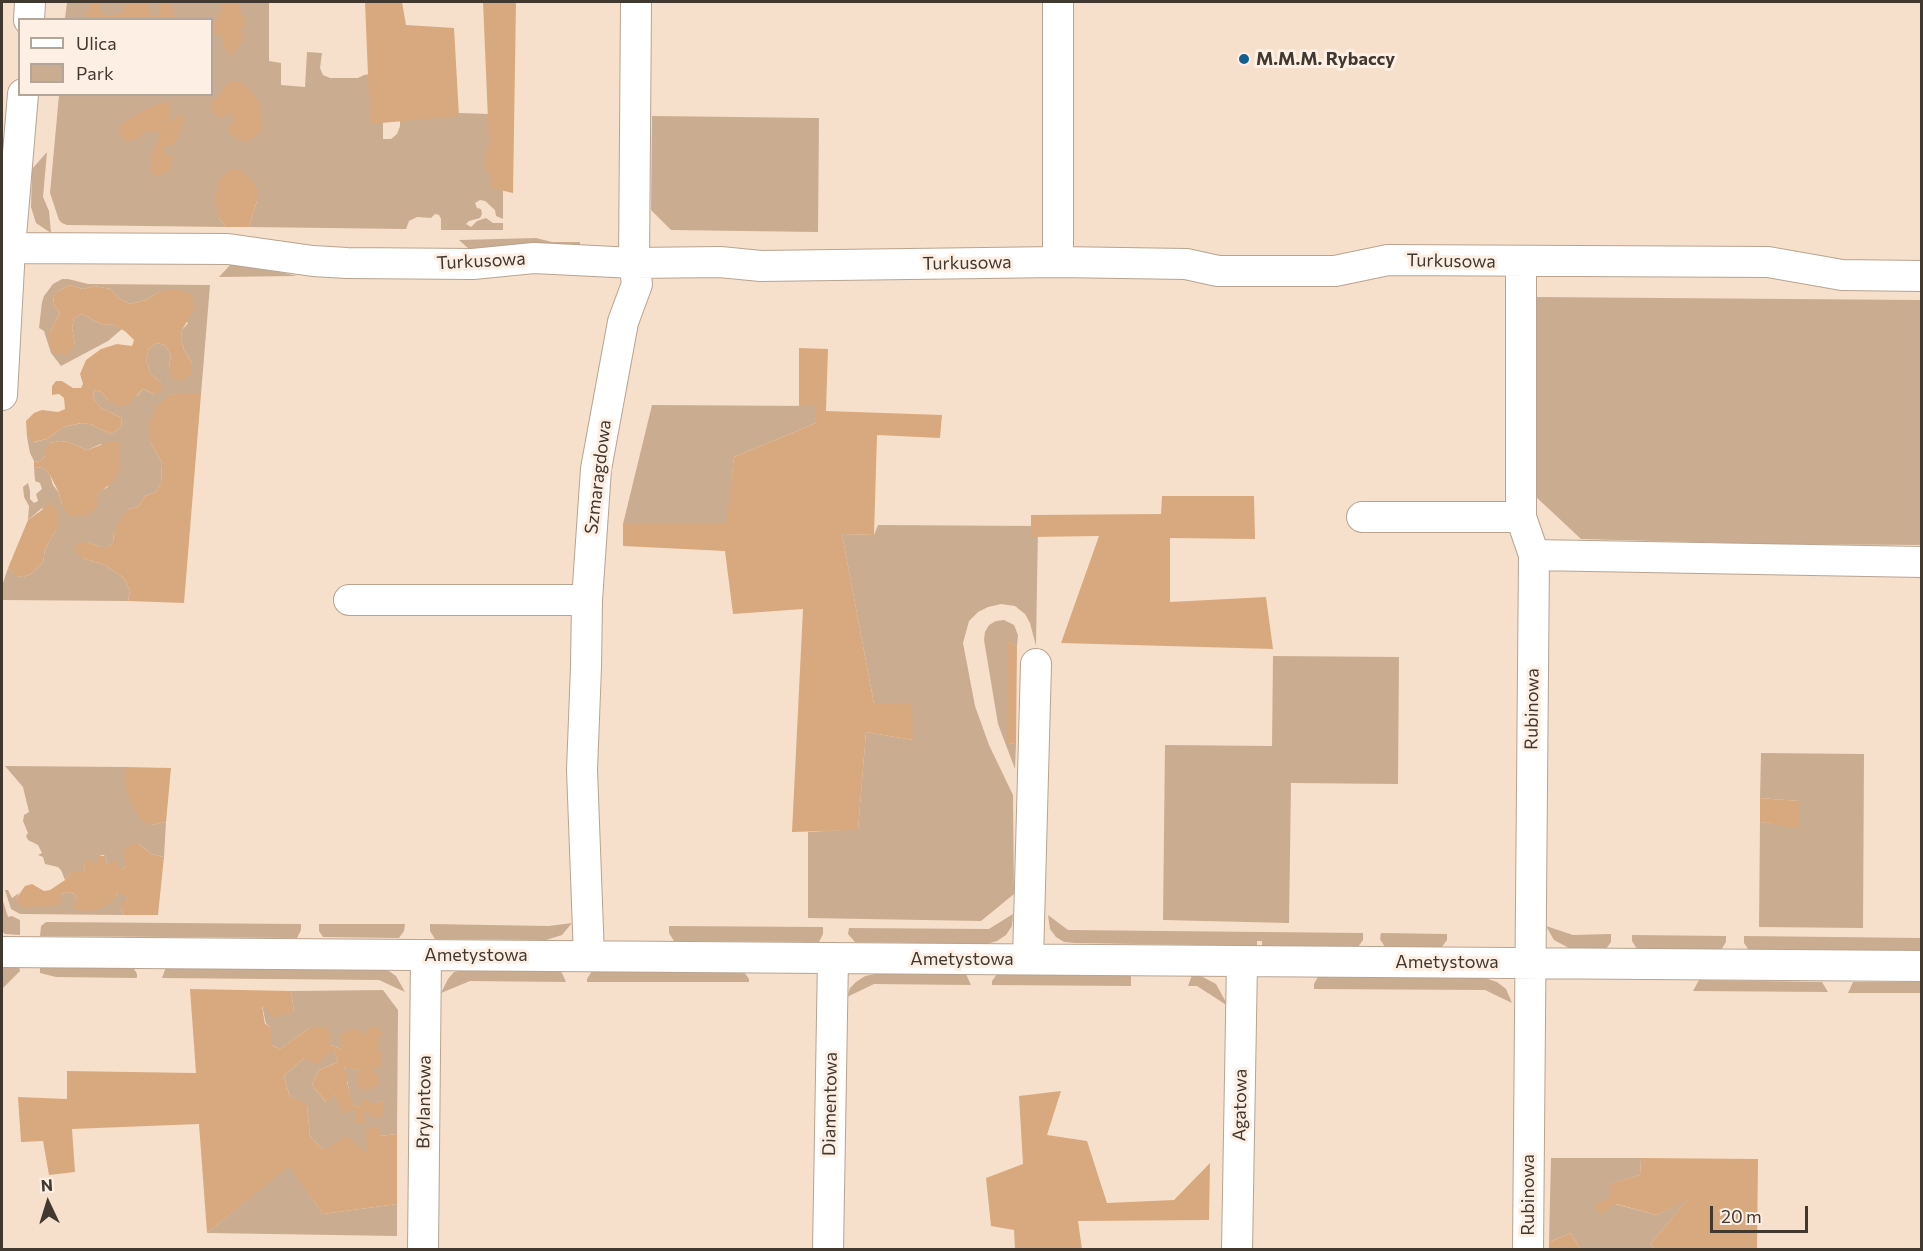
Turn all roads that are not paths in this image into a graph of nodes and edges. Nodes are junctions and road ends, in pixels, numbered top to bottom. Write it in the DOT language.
graph roads {
  1 [pos="30,2"];
  2 [pos="636,2"];
  3 [pos="1058,2"];
  4 [pos="29,18"];
  5 [pos="23,96"];
  6 [pos="10,248"];
  7 [pos="1058,262"];
  8 [pos="1521,262"];
  9 [pos="634,263"];
  10 [pos="1922,276"];
  11 [pos="2,395"];
  12 [pos="1362,517"];
  13 [pos="1521,517"];
  14 [pos="1534,555"];
  15 [pos="1922,562"];
  16 [pos="349,600"];
  17 [pos="587,600"];
  18 [pos="1036,664"];
  19 [pos="2,952"];
  20 [pos="426,955"];
  21 [pos="589,956"];
  22 [pos="833,958"];
  23 [pos="1028,959"];
  24 [pos="1242,961"];
  25 [pos="1530,963"];
  26 [pos="1922,966"];
  27 [pos="423,1250"];
  28 [pos="828,1250"];
  29 [pos="1237,1250"];
  30 [pos="1528,1250"];
  1 -- 4 [label="street"];
  2 -- 9 [label="street, Szmaragdowa"];
  3 -- 7 [label="street"];
  5 -- 6 [label="street"];
  6 -- 9 [label="street, Turkusowa"];
  6 -- 11 [label="street"];
  7 -- 8 [label="street, Turkusowa"];
  7 -- 9 [label="street, Turkusowa"];
  8 -- 10 [label="street, Turkusowa"];
  8 -- 13 [label="street, Rubinowa"];
  9 -- 17 [label="street, Szmaragdowa"];
  12 -- 13 [label="street"];
  13 -- 14 [label="street, Rubinowa"];
  14 -- 15 [label="street"];
  14 -- 25 [label="street, Rubinowa"];
  16 -- 17 [label="street"];
  17 -- 21 [label="street, Szmaragdowa"];
  18 -- 23 [label="street"];
  19 -- 20 [label="street, Ametystowa"];
  20 -- 21 [label="street, Ametystowa"];
  20 -- 27 [label="street, Brylantowa"];
  21 -- 22 [label="street, Ametystowa"];
  22 -- 23 [label="street, Ametystowa"];
  22 -- 28 [label="street, Diamentowa"];
  23 -- 24 [label="street, Ametystowa"];
  24 -- 25 [label="street, Ametystowa"];
  24 -- 29 [label="street, Agatowa"];
  25 -- 26 [label="street, Ametystowa"];
  25 -- 30 [label="street, Rubinowa"];
}
